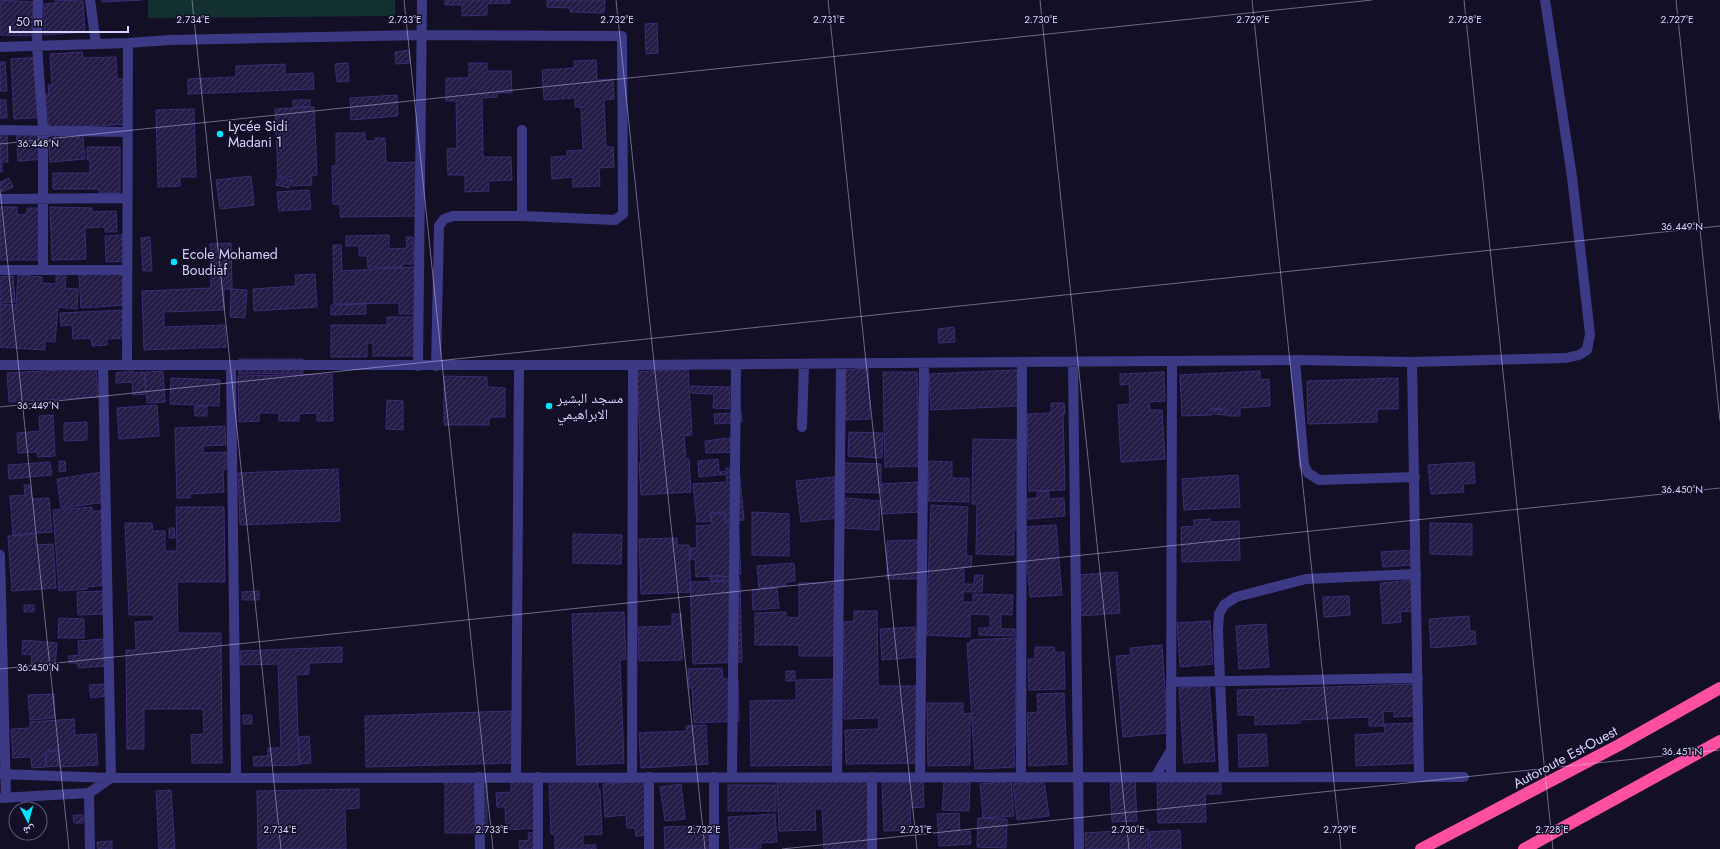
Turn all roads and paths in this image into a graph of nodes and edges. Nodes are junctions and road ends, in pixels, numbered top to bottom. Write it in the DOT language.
graph roads {
  1 [pos="38,0"];
  2 [pos="90,0"];
  3 [pos="422,0"];
  4 [pos="1545,0"];
  5 [pos="423,35"];
  6 [pos="128,43"];
  7 [pos="96,44"];
  8 [pos="37,46"];
  9 [pos="0,47"];
  10 [pos="43,129"];
  11 [pos="0,130"];
  12 [pos="522,130"];
  13 [pos="127,132"];
  14 [pos="127,198"];
  15 [pos="0,199"];
  16 [pos="43,199"];
  17 [pos="522,216"];
  18 [pos="0,270"];
  19 [pos="43,270"];
  20 [pos="127,270"];
  21 [pos="1295,360"];
  22 [pos="1172,361"];
  23 [pos="1022,362"];
  24 [pos="1074,362"];
  25 [pos="1412,362"];
  26 [pos="924,363"];
  27 [pos="804,364"];
  28 [pos="841,364"];
  29 [pos="0,365"];
  30 [pos="103,365"];
  31 [pos="128,365"];
  32 [pos="519,365"];
  33 [pos="632,365"];
  34 [pos="736,365"];
  35 [pos="231,366"];
  36 [pos="418,366"];
  37 [pos="436,366"];
  38 [pos="802,427"];
  39 [pos="1415,477"];
  40 [pos="0,555"];
  41 [pos="1416,574"];
  42 [pos="1418,678"];
  43 [pos="1220,681"];
  44 [pos="1171,682"];
  45 [pos="1720,688"];
  46 [pos="1720,740"];
  47 [pos="1171,750"];
  48 [pos="3,774"];
  49 [pos="236,777"];
  50 [pos="479,777"];
  51 [pos="516,777"];
  52 [pos="538,777"];
  53 [pos="632,777"];
  54 [pos="648,777"];
  55 [pos="714,777"];
  56 [pos="732,777"];
  57 [pos="837,777"];
  58 [pos="872,777"];
  59 [pos="920,777"];
  60 [pos="1021,777"];
  61 [pos="1077,777"];
  62 [pos="1155,777"];
  63 [pos="1171,777"];
  64 [pos="1224,777"];
  65 [pos="1419,777"];
  66 [pos="1464,777"];
  67 [pos="111,778"];
  68 [pos="89,793"];
  69 [pos="3,798"];
  70 [pos="90,849"];
  71 [pos="480,849"];
  72 [pos="538,849"];
  73 [pos="648,849"];
  74 [pos="714,849"];
  75 [pos="872,849"];
  76 [pos="1079,849"];
  77 [pos="1421,849"];
  78 [pos="1524,849"];
  1 -- 8 [label="street"];
  2 -- 7 [label="street"];
  3 -- 5 [label="street"];
  4 -- 25 [label="street"];
  5 -- 6 [label="street"];
  5 -- 17 [label="street"];
  5 -- 36 [label="street"];
  6 -- 7 [label="street"];
  6 -- 13 [label="street"];
  7 -- 8 [label="street"];
  8 -- 9 [label="street"];
  8 -- 10 [label="street"];
  10 -- 11 [label="street"];
  10 -- 13 [label="street"];
  10 -- 16 [label="street"];
  12 -- 17 [label="street"];
  13 -- 14 [label="street"];
  14 -- 16 [label="street"];
  14 -- 20 [label="street"];
  15 -- 16 [label="street"];
  16 -- 19 [label="street"];
  17 -- 37 [label="street"];
  18 -- 19 [label="street"];
  19 -- 20 [label="street"];
  20 -- 31 [label="street"];
  21 -- 22 [label="street"];
  21 -- 25 [label="street"];
  21 -- 39 [label="street"];
  22 -- 24 [label="street"];
  22 -- 44 [label="street"];
  23 -- 24 [label="street"];
  23 -- 26 [label="street"];
  23 -- 60 [label="street"];
  24 -- 61 [label="street"];
  25 -- 39 [label="street"];
  26 -- 28 [label="street"];
  26 -- 59 [label="street"];
  27 -- 28 [label="street"];
  27 -- 34 [label="street"];
  27 -- 38 [label="street"];
  28 -- 57 [label="street"];
  29 -- 30 [label="street"];
  30 -- 31 [label="street"];
  30 -- 67 [label="street"];
  31 -- 35 [label="street"];
  32 -- 33 [label="street"];
  32 -- 37 [label="street"];
  32 -- 51 [label="street"];
  33 -- 34 [label="street"];
  33 -- 53 [label="street"];
  34 -- 56 [label="street"];
  35 -- 36 [label="street"];
  35 -- 49 [label="street"];
  36 -- 37 [label="street"];
  39 -- 41 [label="street"];
  40 -- 48 [label="street"];
  41 -- 42 [label="street"];
  41 -- 43 [label="street"];
  42 -- 43 [label="street"];
  42 -- 65 [label="street"];
  43 -- 44 [label="street"];
  43 -- 64 [label="street"];
  44 -- 47 [label="street"];
  45 -- 77 [label="highway, Autoroute Est-Ouest"];
  46 -- 78 [label="highway"];
  47 -- 62 [label="street"];
  47 -- 63 [label="street"];
  48 -- 67 [label="street"];
  48 -- 69 [label="street"];
  49 -- 50 [label="street"];
  49 -- 67 [label="street"];
  50 -- 51 [label="street"];
  50 -- 71 [label="street"];
  51 -- 52 [label="street"];
  52 -- 53 [label="street"];
  52 -- 72 [label="street"];
  53 -- 54 [label="street"];
  54 -- 55 [label="street"];
  54 -- 73 [label="street"];
  55 -- 56 [label="street"];
  55 -- 74 [label="street"];
  56 -- 57 [label="street"];
  57 -- 58 [label="street"];
  58 -- 59 [label="street"];
  58 -- 75 [label="street"];
  59 -- 60 [label="street"];
  60 -- 61 [label="street"];
  61 -- 62 [label="street"];
  61 -- 76 [label="street"];
  62 -- 63 [label="street"];
  63 -- 64 [label="street"];
  64 -- 65 [label="street"];
  65 -- 66 [label="street"];
  67 -- 68 [label="street"];
  68 -- 69 [label="street"];
  68 -- 70 [label="street"];
}
